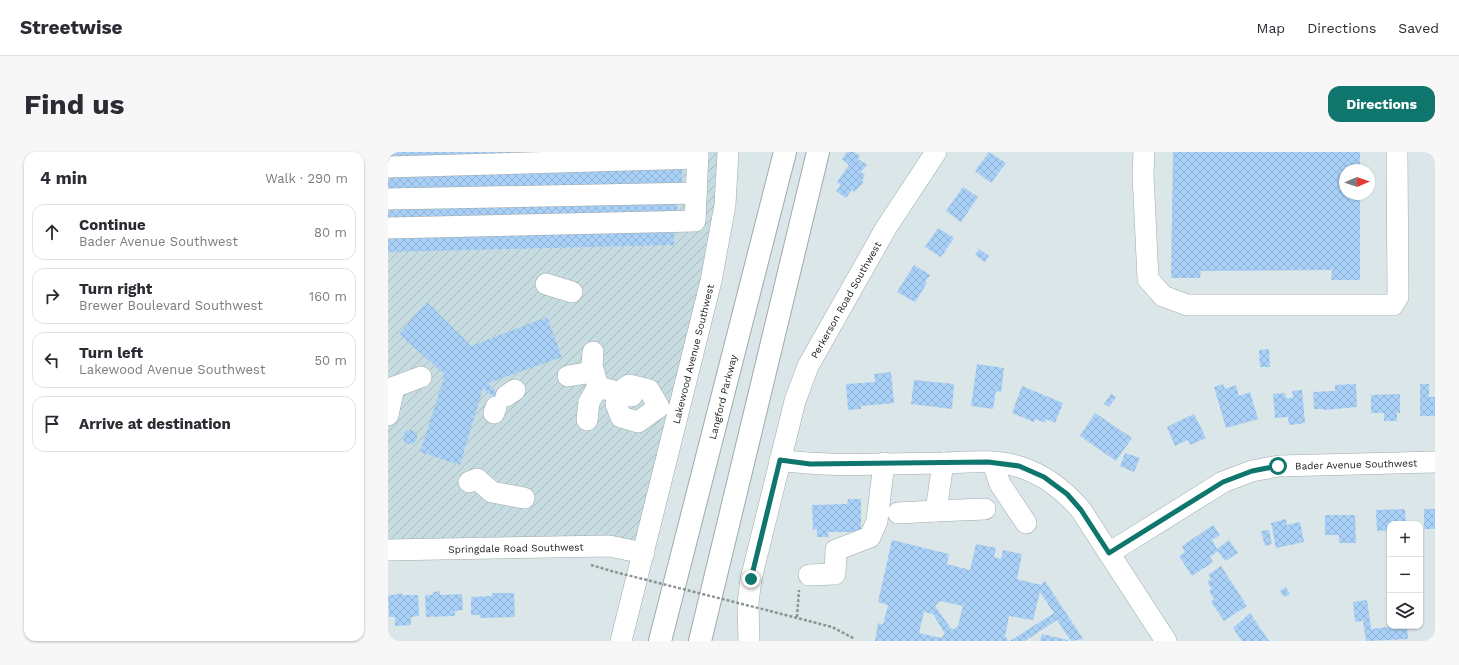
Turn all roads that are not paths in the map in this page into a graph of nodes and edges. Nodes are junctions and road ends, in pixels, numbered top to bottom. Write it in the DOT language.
graph roads {
  1 [pos="728,152"];
  2 [pos="779,152"];
  3 [pos="785,152"];
  4 [pos="818,152"];
  5 [pos="833,152"];
  6 [pos="936,152"];
  7 [pos="1144,152"];
  8 [pos="1397,152"];
  9 [pos="698,155"];
  10 [pos="388,167"];
  11 [pos="776,183"];
  12 [pos="696,193"];
  13 [pos="388,198"];
  14 [pos="388,228"];
  15 [pos="546,284"];
  16 [pos="786,290"];
  17 [pos="572,292"];
  18 [pos="568,376"];
  19 [pos="421,377"];
  20 [pos="594,378"];
  21 [pos="618,398"];
  22 [pos="669,409"];
  23 [pos="388,415"];
  24 [pos="587,420"];
  25 [pos="780,460"];
  26 [pos="943,462"];
  27 [pos="1435,462"];
  28 [pos="993,463"];
  29 [pos="884,464"];
  30 [pos="475,476"];
  31 [pos="524,498"];
  32 [pos="985,509"];
  33 [pos="936,511"];
  34 [pos="898,513"];
  35 [pos="1026,523"];
  36 [pos="388,550"];
  37 [pos="644,553"];
  38 [pos="1109,553"];
  39 [pos="809,575"];
  40 [pos="621,641"];
  41 [pos="660,641"];
  42 [pos="700,641"];
  43 [pos="748,641"];
  44 [pos="1166,641"];
  1 -- 22 [label="street, Lakewood Avenue Southwest"];
  2 -- 11 [label="highway"];
  3 -- 11 [label="highway, Langford Parkway"];
  4 -- 16 [label="highway"];
  5 -- 16 [label="highway"];
  6 -- 25 [label="street, Perkerson Road Southwest"];
  7 -- 8 [label="street"];
  9 -- 10 [label="street"];
  9 -- 12 [label="street"];
  11 -- 41 [label="highway, Langford Parkway"];
  12 -- 13 [label="street"];
  12 -- 14 [label="street"];
  15 -- 17 [label="street"];
  16 -- 42 [label="highway"];
  18 -- 20 [label="street"];
  19 -- 23 [label="street"];
  20 -- 21 [label="street"];
  20 -- 24 [label="street"];
  21 -- 22 [label="street"];
  21 -- 22 [label="street"];
  22 -- 37 [label="street, Lakewood Avenue Southwest"];
  25 -- 29 [label="street"];
  25 -- 43 [label="street"];
  26 -- 28 [label="street"];
  26 -- 29 [label="street"];
  26 -- 33 [label="street"];
  27 -- 38 [label="street, Bader Avenue Southwest"];
  28 -- 35 [label="street"];
  28 -- 38 [label="street"];
  29 -- 39 [label="street"];
  30 -- 31 [label="street"];
  32 -- 33 [label="street"];
  33 -- 34 [label="street"];
  36 -- 37 [label="street, Springdale Road Southwest"];
  37 -- 40 [label="street"];
  38 -- 44 [label="street"];
}
